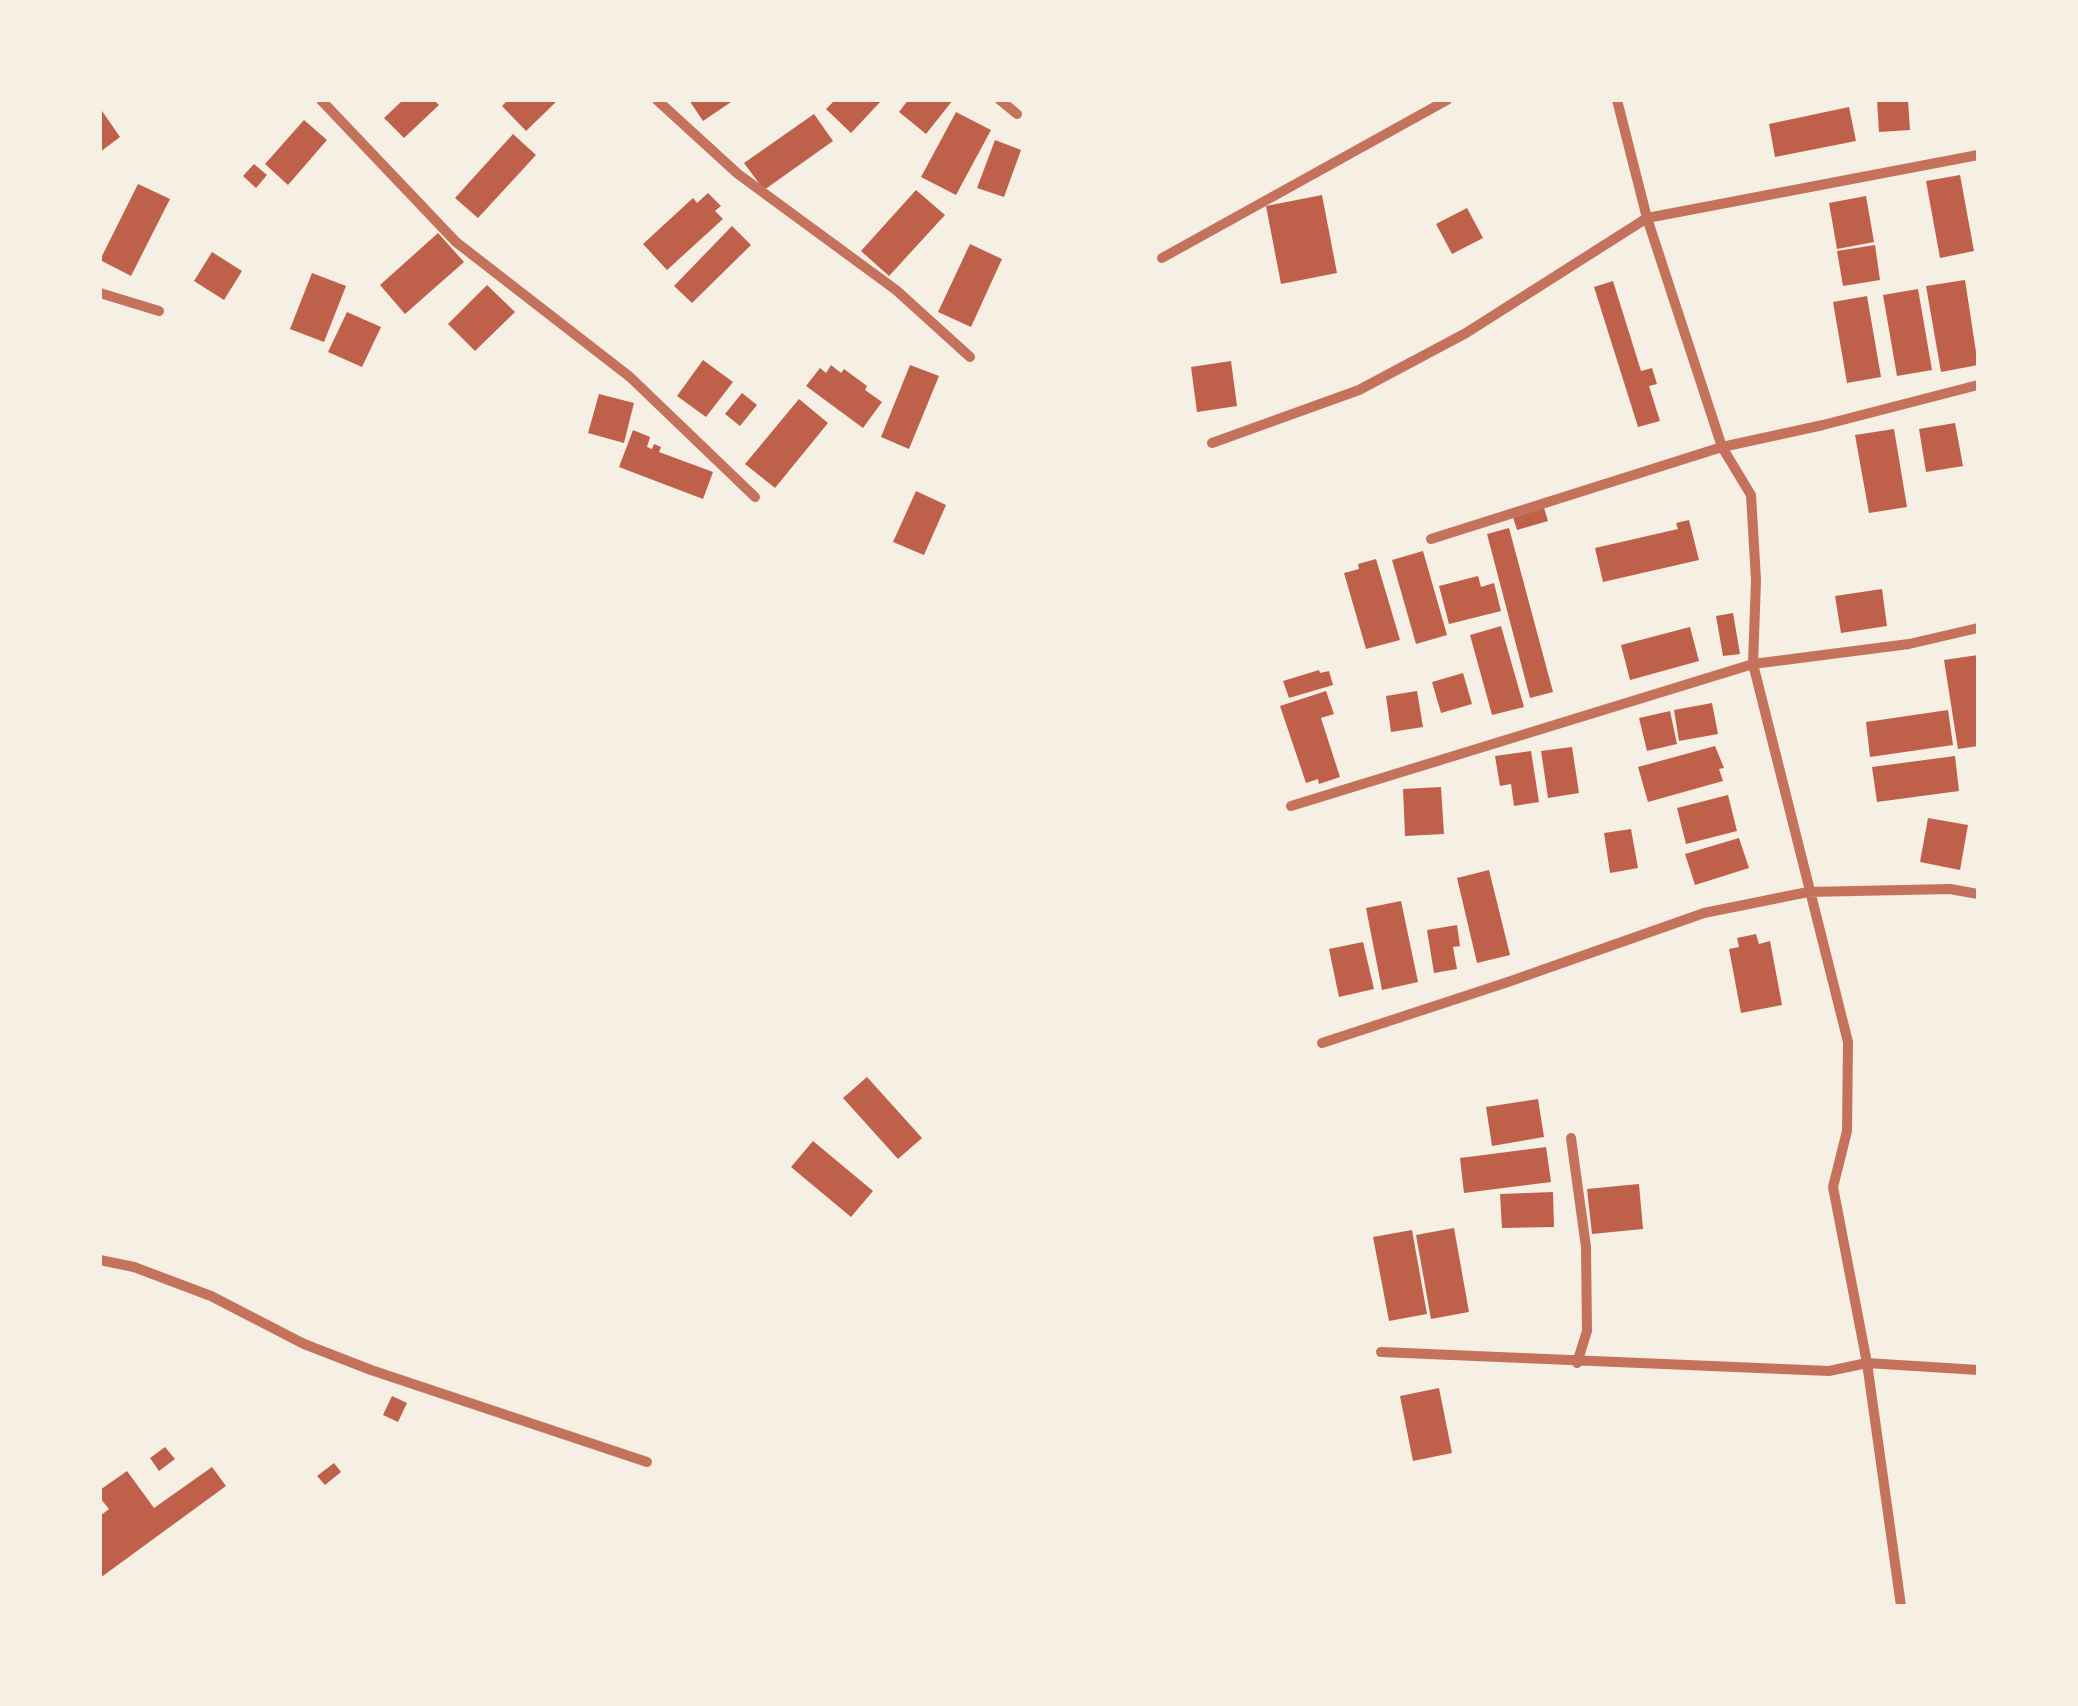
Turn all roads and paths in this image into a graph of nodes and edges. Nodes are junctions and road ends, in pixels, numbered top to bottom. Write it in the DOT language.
graph roads {
  1 [pos="321,100"];
  2 [pos="657,100"];
  3 [pos="1000,100"];
  4 [pos="1447,100"];
  5 [pos="1617,100"];
  6 [pos="1017,114"];
  7 [pos="1978,156"];
  8 [pos="1647,218"];
  9 [pos="1162,258"];
  10 [pos="100,293"];
  11 [pos="159,311"];
  12 [pos="970,357"];
  13 [pos="1978,385"];
  14 [pos="1212,444"];
  15 [pos="1722,447"];
  16 [pos="755,497"];
  17 [pos="1431,539"];
  18 [pos="1978,628"];
  19 [pos="1753,664"];
  20 [pos="1291,806"];
  21 [pos="1808,892"];
  22 [pos="1978,894"];
  23 [pos="1322,1043"];
  24 [pos="1571,1138"];
  25 [pos="100,1260"];
  26 [pos="1381,1352"];
  27 [pos="1576,1362"];
  28 [pos="1866,1363"];
  29 [pos="1978,1370"];
  30 [pos="647,1462"];
  31 [pos="1901,1606"];
  1 -- 16 [label="street"];
  2 -- 12 [label="street"];
  3 -- 6 [label="street"];
  4 -- 9 [label="street"];
  5 -- 8 [label="street"];
  7 -- 8 [label="street"];
  8 -- 14 [label="street"];
  8 -- 15 [label="street"];
  10 -- 11 [label="street"];
  13 -- 15 [label="street"];
  15 -- 17 [label="street"];
  15 -- 19 [label="street"];
  18 -- 19 [label="street"];
  19 -- 20 [label="street"];
  19 -- 21 [label="street"];
  21 -- 22 [label="street"];
  21 -- 23 [label="street"];
  21 -- 28 [label="street"];
  24 -- 27 [label="street"];
  25 -- 30 [label="street"];
  26 -- 27 [label="street"];
  27 -- 28 [label="street"];
  28 -- 29 [label="street"];
  28 -- 31 [label="street"];
}
